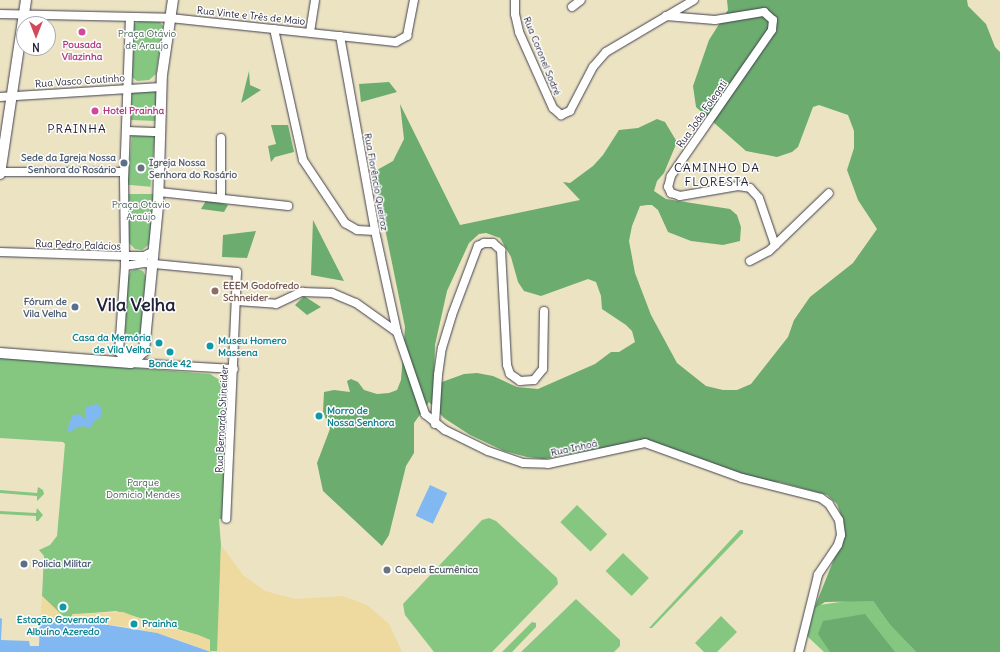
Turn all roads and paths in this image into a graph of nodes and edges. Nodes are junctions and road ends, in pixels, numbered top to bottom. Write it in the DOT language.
graph roads {
  1 [pos="26,0"];
  2 [pos="173,0"];
  3 [pos="315,0"];
  4 [pos="414,0"];
  5 [pos="515,0"];
  6 [pos="581,0"];
  7 [pos="694,0"];
  8 [pos="572,7"];
  9 [pos="0,14"];
  10 [pos="24,15"];
  11 [pos="666,16"];
  12 [pos="130,17"];
  13 [pos="170,18"];
  14 [pos="274,29"];
  15 [pos="310,32"];
  16 [pos="340,36"];
  17 [pos="161,87"];
  18 [pos="128,88"];
  19 [pos="11,96"];
  20 [pos="0,97"];
  21 [pos="127,131"];
  22 [pos="161,132"];
  23 [pos="221,138"];
  24 [pos="124,172"];
  25 [pos="0,173"];
  26 [pos="159,192"];
  27 [pos="829,193"];
  28 [pos="221,197"];
  29 [pos="288,206"];
  30 [pos="375,231"];
  31 [pos="775,245"];
  32 [pos="154,250"];
  33 [pos="0,252"];
  34 [pos="125,256"];
  35 [pos="750,261"];
  36 [pos="153,264"];
  37 [pos="125,266"];
  38 [pos="237,301"];
  39 [pos="544,310"];
  40 [pos="397,332"];
  41 [pos="119,351"];
  42 [pos="144,351"];
  43 [pos="0,353"];
  44 [pos="131,363"];
  45 [pos="154,364"];
  46 [pos="234,369"];
  47 [pos="435,424"];
  48 [pos="226,519"];
  49 [pos="799,652"];
  1 -- 10 [label="main road"];
  2 -- 13 [label="main road"];
  3 -- 15 [label="street"];
  4 -- 16 [label="street, Rua Vinte e Três de Maio"];
  5 -- 11 [label="street, Rua Coronel Sodré"];
  6 -- 8 [label="street"];
  7 -- 11 [label="street"];
  9 -- 10 [label="street, Rua Vinte e Três de Maio"];
  10 -- 12 [label="street, Rua Vinte e Três de Maio"];
  10 -- 19 [label="main road"];
  11 -- 31 [label="street, Rua João Folegati"];
  12 -- 13 [label="street, Rua Vinte e Três de Maio"];
  12 -- 18 [label="street"];
  13 -- 14 [label="street, Rua Vinte e Três de Maio"];
  13 -- 17 [label="main road"];
  14 -- 15 [label="street, Rua Vinte e Três de Maio"];
  14 -- 30 [label="street"];
  15 -- 16 [label="street, Rua Vinte e Três de Maio"];
  16 -- 30 [label="street, Rua Florêncio Queiroz"];
  17 -- 18 [label="street, Rua Vasco Coutinho"];
  17 -- 22 [label="main road"];
  18 -- 19 [label="street, Rua Vasco Coutinho"];
  18 -- 21 [label="street"];
  19 -- 20 [label="street, Rua Vasco Coutinho"];
  19 -- 25 [label="main road"];
  21 -- 22 [label="street"];
  21 -- 24 [label="street"];
  22 -- 26 [label="main road"];
  23 -- 28 [label="street"];
  24 -- 25 [label="street"];
  24 -- 34 [label="street"];
  26 -- 28 [label="street"];
  26 -- 32 [label="main road"];
  27 -- 31 [label="street"];
  28 -- 29 [label="street"];
  30 -- 40 [label="street, Rua Florêncio Queiroz"];
  31 -- 35 [label="street"];
  32 -- 34 [label="street, Rua Pedro Palácios"];
  32 -- 36 [label="main road"];
  33 -- 34 [label="street, Rua Pedro Palácios"];
  34 -- 37 [label="street"];
  36 -- 37 [label="street"];
  36 -- 38 [label="street, Rua Bernardo Shineider"];
  36 -- 42 [label="main road"];
  37 -- 41 [label="street"];
  38 -- 40 [label="street"];
  38 -- 46 [label="street, Rua Bernardo Shineider"];
  39 -- 47 [label="street"];
  40 -- 47 [label="street, Rua Inhoá"];
  41 -- 42 [label="main road"];
  41 -- 44 [label="street"];
  42 -- 44 [label="main road"];
  42 -- 45 [label="street"];
  43 -- 44 [label="main road"];
  44 -- 45 [label="street"];
  45 -- 46 [label="street"];
  46 -- 48 [label="street, Rua Bernardo Shineider"];
  47 -- 49 [label="street, Rua Inhoá"];
}
